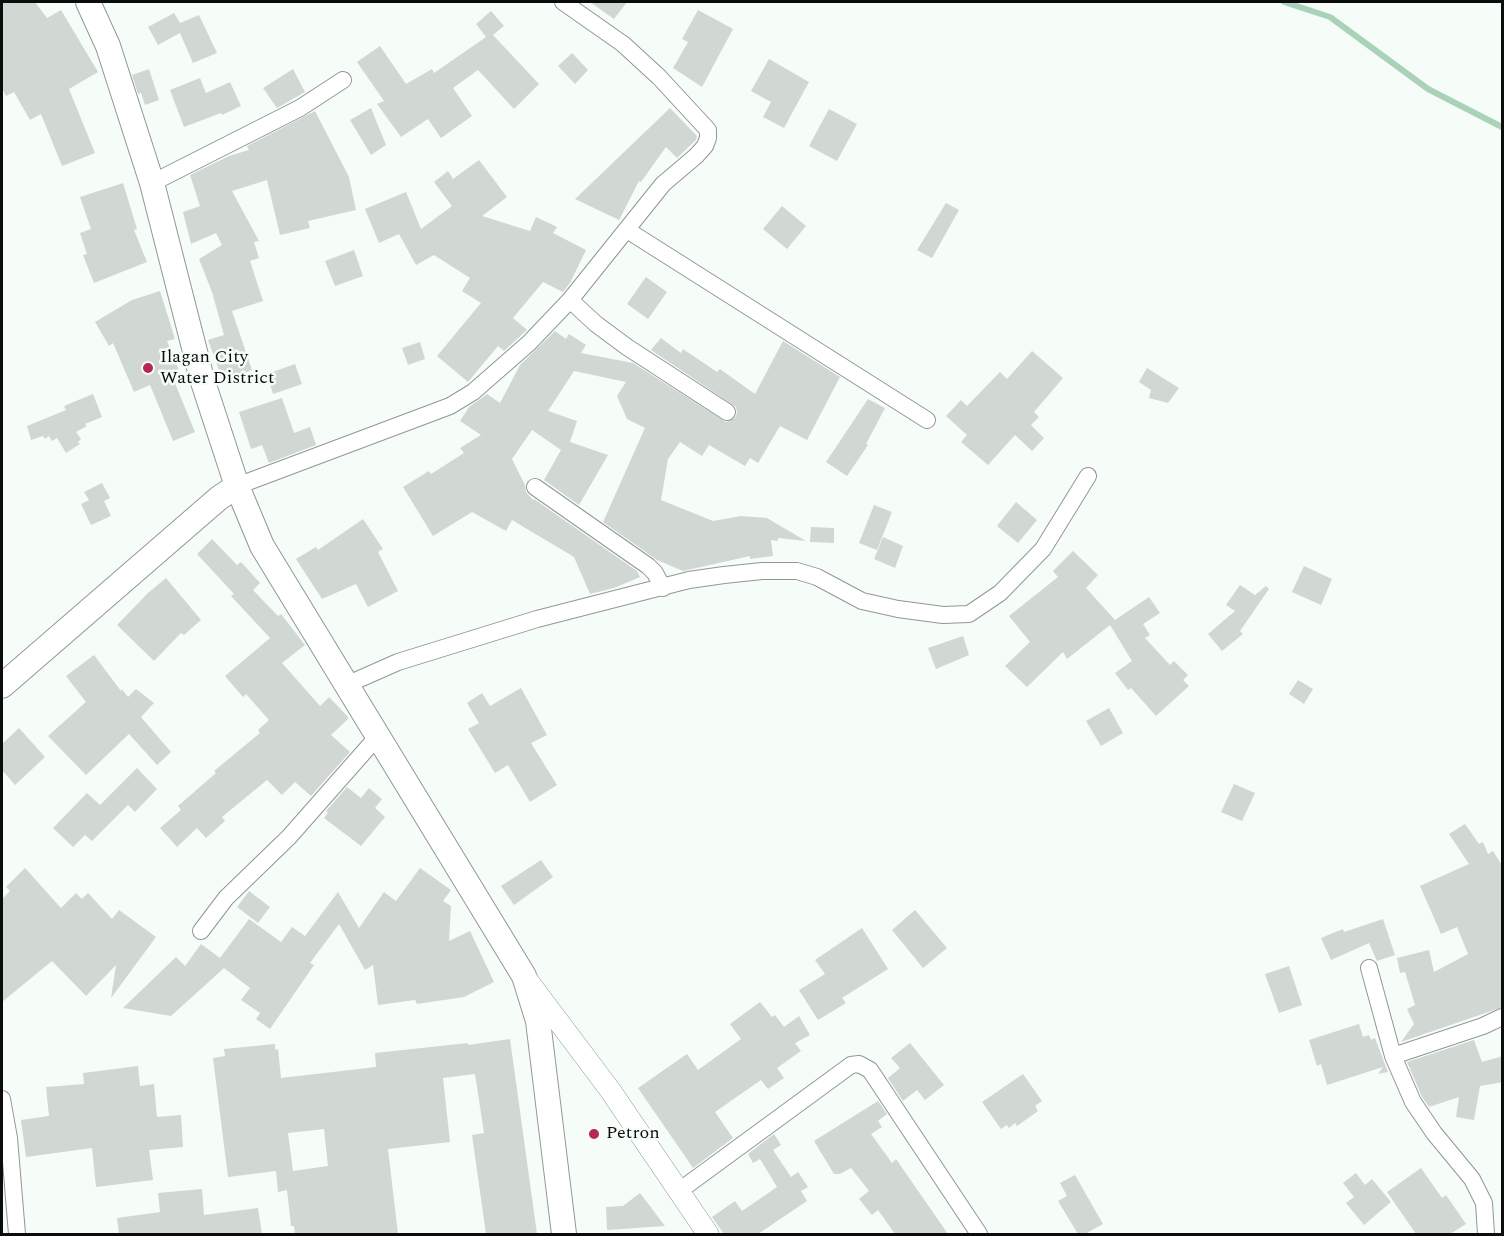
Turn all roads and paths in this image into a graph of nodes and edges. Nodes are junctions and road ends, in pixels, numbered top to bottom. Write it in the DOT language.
graph roads {
  1 [pos="88,2"];
  2 [pos="563,2"];
  3 [pos="343,80"];
  4 [pos="152,183"];
  5 [pos="627,230"];
  6 [pos="570,300"];
  7 [pos="727,412"];
  8 [pos="927,420"];
  9 [pos="1088,476"];
  10 [pos="237,486"];
  11 [pos="535,487"];
  12 [pos="663,588"];
  13 [pos="346,685"];
  14 [pos="2,686"];
  15 [pos="378,736"];
  16 [pos="201,931"];
  17 [pos="1369,968"];
  18 [pos="524,976"];
  19 [pos="1503,1017"];
  20 [pos="1393,1056"];
  21 [pos="2,1099"];
  22 [pos="679,1191"];
  23 [pos="16,1234"];
  24 [pos="564,1234"];
  25 [pos="708,1234"];
  26 [pos="979,1234"];
  27 [pos="1486,1234"];
  1 -- 4 [label="main road"];
  2 -- 5 [label="street"];
  3 -- 4 [label="street"];
  4 -- 10 [label="main road"];
  5 -- 6 [label="street"];
  5 -- 8 [label="street"];
  6 -- 7 [label="street"];
  6 -- 10 [label="street"];
  9 -- 12 [label="street"];
  10 -- 13 [label="main road"];
  10 -- 14 [label="main road"];
  11 -- 12 [label="street"];
  12 -- 13 [label="street"];
  13 -- 15 [label="main road"];
  15 -- 16 [label="street"];
  15 -- 18 [label="main road"];
  17 -- 20 [label="street"];
  18 -- 22 [label="street"];
  18 -- 24 [label="main road"];
  19 -- 20 [label="street"];
  20 -- 27 [label="street"];
  21 -- 23 [label="street"];
  22 -- 25 [label="street"];
  22 -- 26 [label="street"];
}
